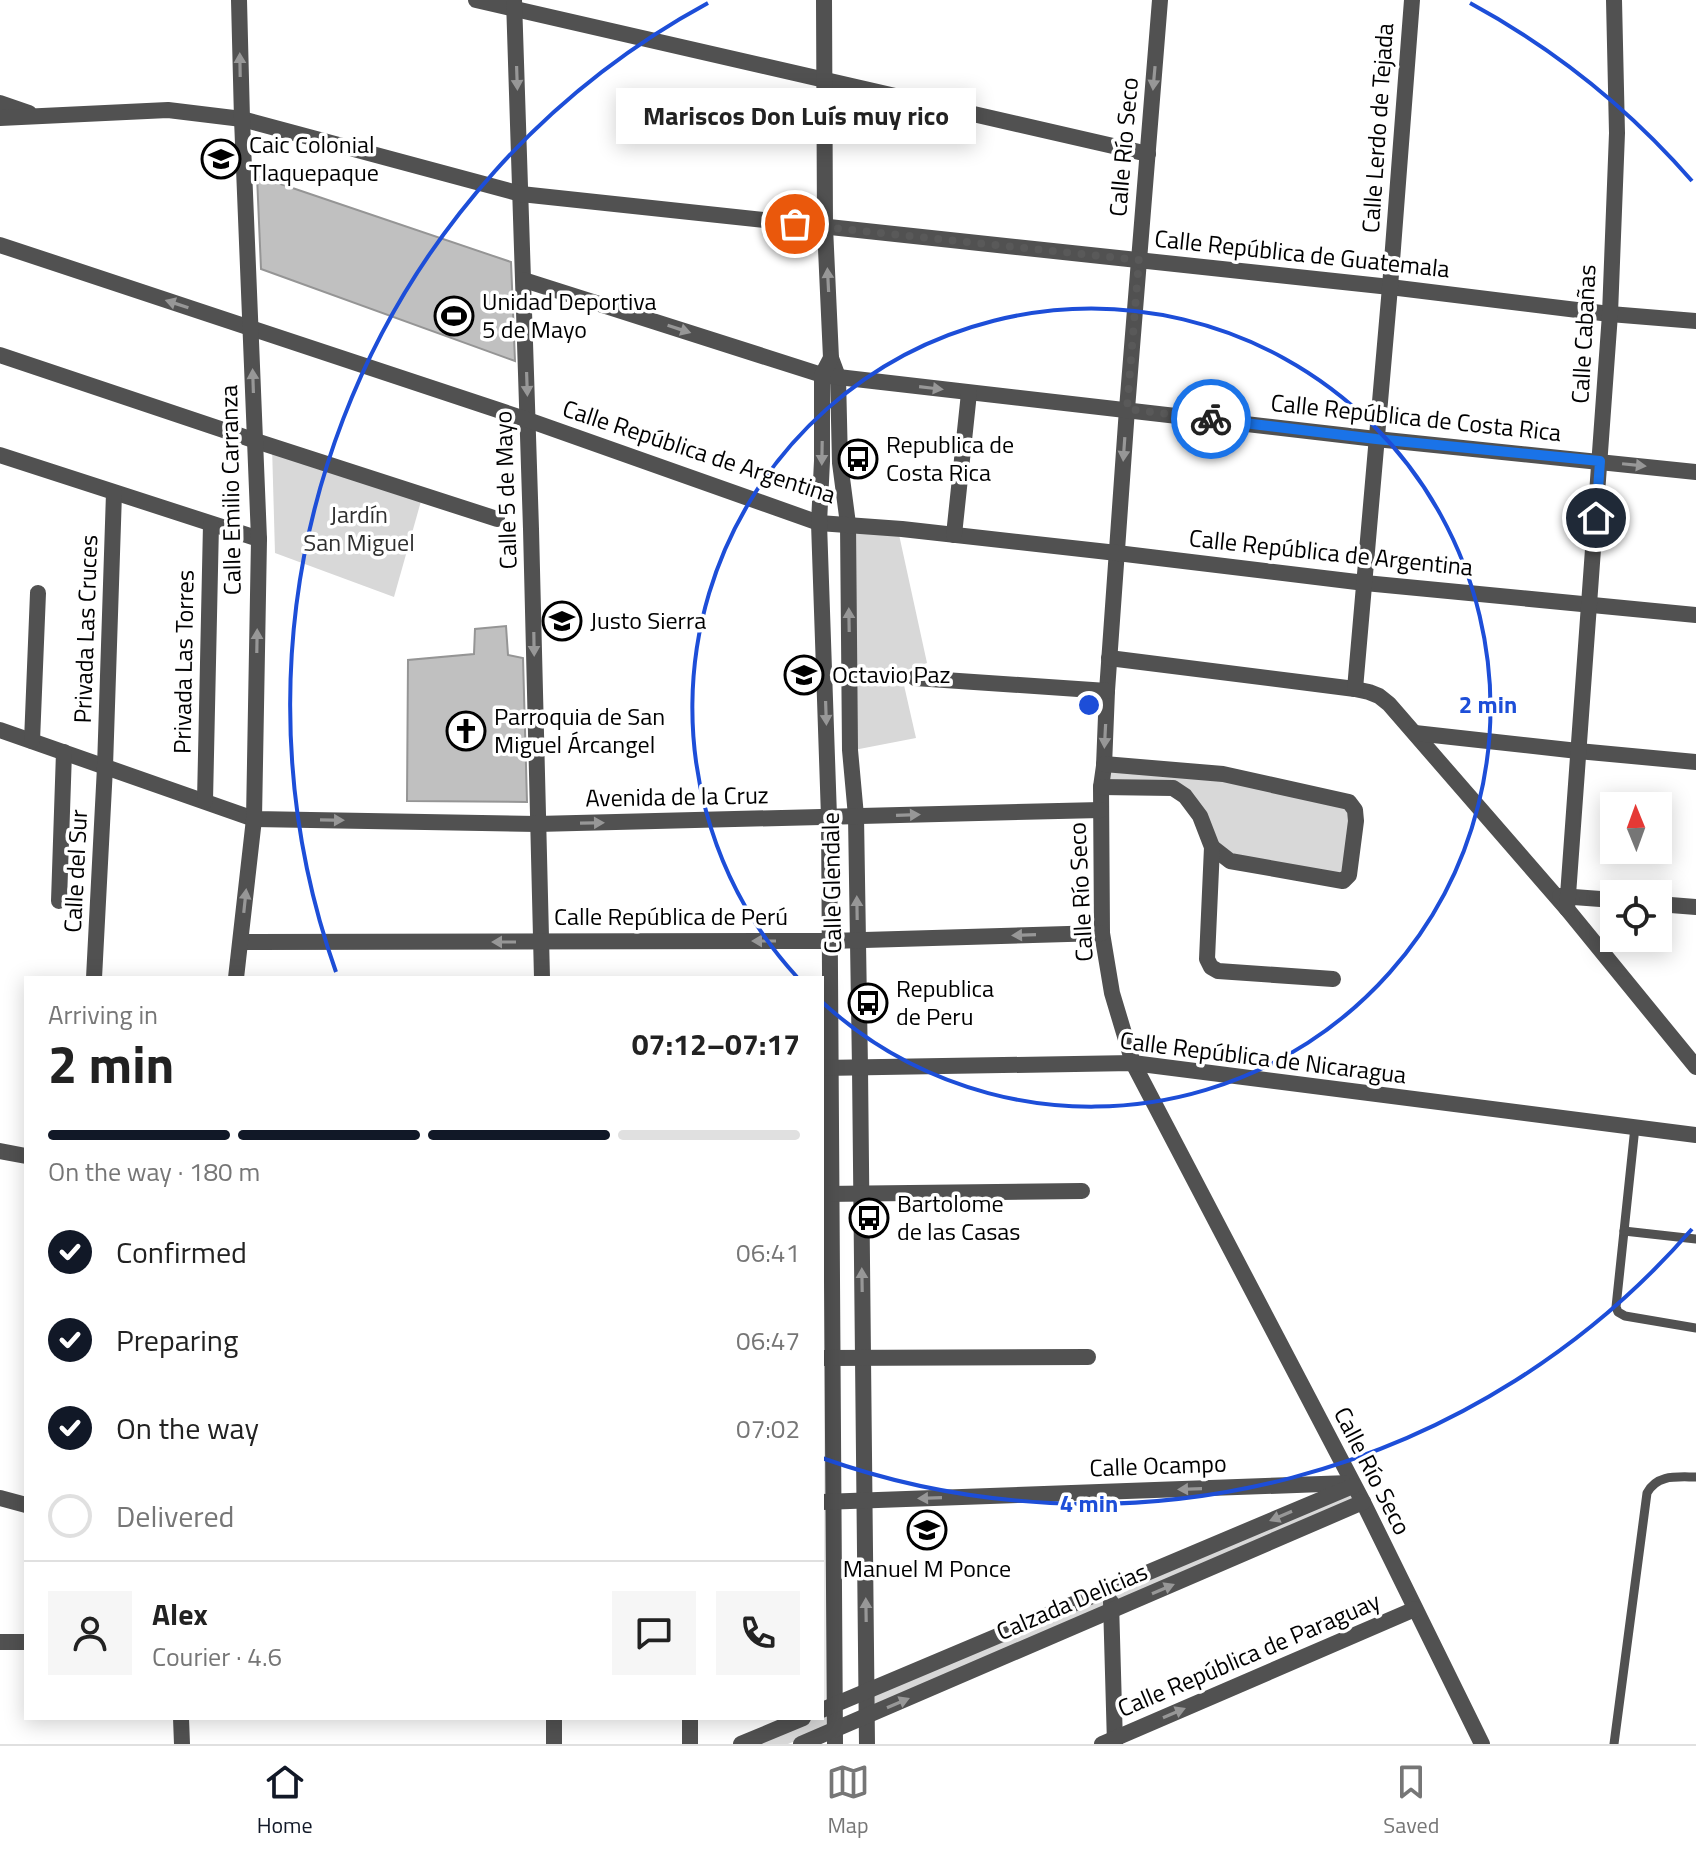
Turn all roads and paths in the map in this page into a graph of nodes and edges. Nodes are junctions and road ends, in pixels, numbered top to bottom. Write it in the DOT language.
graph roads {
  1 [pos="239,0"];
  2 [pos="476,0"];
  3 [pos="824,0"];
  4 [pos="1160,0"];
  5 [pos="1412,0"];
  6 [pos="1614,0"];
  7 [pos="514,5"];
  8 [pos="824,80"];
  9 [pos="0,103"];
  10 [pos="35,116"];
  11 [pos="0,118"];
  12 [pos="242,119"];
  13 [pos="1148,154"];
  14 [pos="521,194"];
  15 [pos="825,227"];
  16 [pos="0,245"];
  17 [pos="1139,260"];
  18 [pos="524,280"];
  19 [pos="1390,287"];
  20 [pos="1610,314"];
  21 [pos="1696,321"];
  22 [pos="251,329"];
  23 [pos="0,355"];
  24 [pos="830,376"];
  25 [pos="969,393"];
  26 [pos="1127,409"];
  27 [pos="528,420"];
  28 [pos="1376,439"];
  29 [pos="256,441"];
  30 [pos="0,455"];
  31 [pos="1600,461"];
  32 [pos="1696,472"];
  33 [pos="114,493"];
  34 [pos="497,519"];
  35 [pos="819,523"];
  36 [pos="211,524"];
  37 [pos="848,524"];
  38 [pos="954,535"];
  39 [pos="259,539"];
  40 [pos="1117,553"];
  41 [pos="1365,583"];
  42 [pos="38,593"];
  43 [pos="1589,604"];
  44 [pos="1696,615"];
  45 [pos="1109,658"];
  46 [pos="915,678"];
  47 [pos="1355,689"];
  48 [pos="1107,691"];
  49 [pos="0,730"];
  50 [pos="1415,733"];
  51 [pos="32,741"];
  52 [pos="1578,751"];
  53 [pos="64,752"];
  54 [pos="1696,762"];
  55 [pos="1104,764"];
  56 [pos="105,767"];
  57 [pos="1174,771"];
  58 [pos="1101,787"];
  59 [pos="1173,788"];
  60 [pos="205,801"];
  61 [pos="1101,810"];
  62 [pos="856,816"];
  63 [pos="829,817"];
  64 [pos="254,819"];
  65 [pos="537,824"];
  66 [pos="1212,847"];
  67 [pos="1563,900"];
  68 [pos="1600,900"];
  69 [pos="59,901"];
  70 [pos="1672,905"];
  71 [pos="1696,907"];
  72 [pos="1102,933"];
  73 [pos="858,940"];
  74 [pos="542,941"];
  75 [pos="830,941"];
  76 [pos="241,942"];
  77 [pos="94,976"];
  78 [pos="236,976"];
  79 [pos="542,976"];
  80 [pos="1333,979"];
  81 [pos="1690,1053"];
  82 [pos="1133,1063"];
  83 [pos="1696,1067"];
  84 [pos="826,1068"];
  85 [pos="860,1068"];
  86 [pos="1635,1127"];
  87 [pos="1696,1135"];
  88 [pos="0,1151"];
  89 [pos="24,1156"];
  90 [pos="1082,1191"];
  91 [pos="861,1193"];
  92 [pos="827,1194"];
  93 [pos="1624,1231"];
  94 [pos="1696,1239"];
  95 [pos="1696,1328"];
  96 [pos="1088,1357"];
  97 [pos="828,1358"];
  98 [pos="863,1358"];
  99 [pos="1696,1477"];
  100 [pos="1352,1485"];
  101 [pos="0,1498"];
  102 [pos="865,1501"];
  103 [pos="828,1502"];
  104 [pos="1363,1502"];
  105 [pos="24,1504"];
  106 [pos="1109,1589"];
  107 [pos="1415,1609"];
  108 [pos="1112,1611"];
  109 [pos="0,1642"];
  110 [pos="24,1642"];
  111 [pos="867,1691"];
  112 [pos="829,1707"];
  113 [pos="867,1717"];
  114 [pos="181,1720"];
  115 [pos="554,1720"];
  116 [pos="690,1720"];
  117 [pos="798,1720"];
  118 [pos="835,1737"];
  119 [pos="1111,1742"];
  120 [pos="182,1744"];
  121 [pos="554,1744"];
  122 [pos="690,1744"];
  123 [pos="741,1744"];
  124 [pos="801,1744"];
  125 [pos="867,1744"];
  126 [pos="1482,1744"];
  127 [pos="1614,1744"];
  12 -- 1 [label="street, Calle Emilio Carranza, one-way"];
  2 -- 7 [label="street"];
  3 -- 8 [label="street, Calle Glendale"];
  4 -- 13 [label="street, Calle Río Seco, one-way"];
  5 -- 19 [label="street, Calle Lerdo de Tejada"];
  6 -- 20 [label="street, Calle Cabañas"];
  7 -- 8 [label="street"];
  7 -- 14 [label="street, Calle 5 de Mayo, one-way"];
  8 -- 13 [label="street"];
  8 -- 15 [label="street, Calle Glendale"];
  9 -- 10 [label="street"];
  10 -- 11 [label="street, Calle República de Guatemala"];
  10 -- 12 [label="street, Calle República de Guatemala"];
  12 -- 14 [label="street, Calle República de Guatemala"];
  12 -- 22 [label="street, Calle Emilio Carranza"];
  13 -- 17 [label="street, Calle Río Seco"];
  14 -- 15 [label="street, Calle República de Guatemala"];
  14 -- 18 [label="street, Calle 5 de Mayo"];
  15 -- 17 [label="street, Calle República de Guatemala"];
  24 -- 15 [label="street, Calle Glendale, one-way"];
  22 -- 16 [label="street, Calle República de Argentina, one-way"];
  17 -- 19 [label="street, Calle República de Guatemala"];
  17 -- 26 [label="street, Calle Río Seco"];
  18 -- 24 [label="street, Calle República de Costa Rica, one-way"];
  18 -- 27 [label="street, Calle 5 de Mayo, one-way"];
  19 -- 20 [label="street, Calle República de Guatemala"];
  19 -- 28 [label="street, Calle Lerdo de Tejada"];
  20 -- 21 [label="street, Calle República de Guatemala"];
  20 -- 31 [label="street, Calle Cabañas"];
  22 -- 27 [label="street, Calle República de Argentina"];
  29 -- 22 [label="street, Calle Emilio Carranza, one-way"];
  23 -- 29 [label="street"];
  24 -- 25 [label="street, Calle República de Costa Rica, one-way"];
  24 -- 35 [label="street, Calle Glendale, one-way"];
  24 -- 37 [label="street, Calle Glendale"];
  25 -- 26 [label="street, Calle República de Costa Rica"];
  25 -- 38 [label="street"];
  26 -- 28 [label="street, Calle República de Costa Rica"];
  26 -- 40 [label="street, Calle Río Seco, one-way"];
  27 -- 35 [label="street, Calle República de Argentina"];
  27 -- 65 [label="street, Calle 5 de Mayo, one-way"];
  28 -- 31 [label="street, Calle República de Costa Rica"];
  28 -- 41 [label="street, Calle Lerdo de Tejada"];
  29 -- 34 [label="street"];
  29 -- 39 [label="street, Calle Emilio Carranza"];
  30 -- 33 [label="street"];
  31 -- 32 [label="street, Calle República de Costa Rica, one-way"];
  31 -- 43 [label="street, Calle Cabañas"];
  33 -- 36 [label="street"];
  33 -- 56 [label="street, Privada Las Cruces"];
  35 -- 37 [label="street, Calle República de Argentina"];
  35 -- 63 [label="street, Calle Glendale, one-way"];
  36 -- 39 [label="street"];
  36 -- 60 [label="street, Privada Las Torres"];
  37 -- 38 [label="street, Calle República de Argentina"];
  62 -- 37 [label="street, Calle Glendale, one-way"];
  38 -- 40 [label="street, Calle República de Argentina"];
  64 -- 39 [label="street, Calle Emilio Carranza, one-way"];
  40 -- 41 [label="street, Calle República de Argentina"];
  40 -- 45 [label="street, Calle Río Seco"];
  41 -- 43 [label="street, Calle República de Argentina"];
  41 -- 47 [label="street, Calle Lerdo de Tejada"];
  42 -- 51 [label="street"];
  43 -- 44 [label="street, Calle República de Argentina"];
  43 -- 52 [label="street, Calle Cabañas"];
  45 -- 47 [label="street"];
  45 -- 48 [label="street, Calle Río Seco"];
  46 -- 48 [label="street"];
  47 -- 50 [label="street"];
  48 -- 55 [label="street, Calle Río Seco, one-way"];
  49 -- 51 [label="street, Avenida de la Cruz"];
  50 -- 52 [label="street"];
  50 -- 67 [label="street"];
  51 -- 53 [label="street, Avenida de la Cruz"];
  52 -- 54 [label="street"];
  52 -- 67 [label="street, Calle Cabañas"];
  53 -- 56 [label="street, Avenida de la Cruz"];
  53 -- 69 [label="street"];
  55 -- 57 [label="street"];
  55 -- 58 [label="street, Calle Río Seco"];
  56 -- 60 [label="street, Avenida de la Cruz"];
  56 -- 77 [label="street, Calle del Sur"];
  57 -- 59 [label="street"];
  57 -- 66 [label="street"];
  58 -- 59 [label="street"];
  58 -- 61 [label="street, Calle Río Seco"];
  59 -- 66 [label="street"];
  60 -- 64 [label="street, Avenida de la Cruz"];
  62 -- 61 [label="street, Avenida de la Cruz, one-way"];
  61 -- 72 [label="street, Calle Río Seco"];
  62 -- 63 [label="street, Avenida de la Cruz"];
  73 -- 62 [label="street, Calle Glendale, one-way"];
  65 -- 63 [label="street, Avenida de la Cruz, one-way"];
  63 -- 75 [label="street, Calle Glendale"];
  64 -- 65 [label="street, Avenida de la Cruz, one-way"];
  76 -- 64 [label="street, Calle Emilio Carranza, one-way"];
  65 -- 74 [label="street, Calle 5 de Mayo"];
  66 -- 80 [label="street"];
  67 -- 68 [label="street"];
  67 -- 81 [label="street"];
  70 -- 71 [label="street"];
  72 -- 73 [label="street, Calle República de Perú, one-way"];
  72 -- 82 [label="street, Calle Río Seco"];
  73 -- 75 [label="street, Calle República de Perú"];
  73 -- 85 [label="street, Calle Glendale"];
  75 -- 74 [label="street, Calle República de Perú, one-way"];
  74 -- 76 [label="street, Calle República de Perú, one-way"];
  74 -- 79 [label="street, Calle 5 de Mayo"];
  75 -- 84 [label="street, Calle Glendale"];
  76 -- 78 [label="street, Calle Emilio Carranza"];
  81 -- 83 [label="street"];
  82 -- 85 [label="street, Calle República de Nicaragua"];
  82 -- 86 [label="street, Calle República de Nicaragua"];
  82 -- 100 [label="street, Calle Río Seco"];
  84 -- 85 [label="street, Calle República de Nicaragua"];
  84 -- 92 [label="street, Calle Glendale"];
  85 -- 91 [label="street, Calle Glendale"];
  86 -- 87 [label="street, Calle República de Nicaragua"];
  86 -- 93 [label="lane"];
  88 -- 89 [label="street"];
  90 -- 91 [label="street"];
  91 -- 92 [label="street"];
  98 -- 91 [label="street, Calle Glendale, one-way"];
  92 -- 97 [label="street, Calle Glendale"];
  93 -- 94 [label="lane"];
  93 -- 95 [label="lane"];
  96 -- 98 [label="street"];
  97 -- 98 [label="street"];
  97 -- 103 [label="street, Calle Glendale"];
  98 -- 102 [label="street, Calle Glendale"];
  99 -- 127 [label="lane"];
  100 -- 102 [label="street, Calle Ocampo, one-way"];
  100 -- 104 [label="street, Calle Río Seco"];
  100 -- 106 [label="street, Calzada Delicias, one-way"];
  101 -- 105 [label="street"];
  102 -- 103 [label="street, Calle Ocampo"];
  111 -- 102 [label="street, Calle Glendale, one-way"];
  103 -- 112 [label="street, Calle Glendale"];
  104 -- 107 [label="street, Calle Río Seco"];
  108 -- 104 [label="street, Calzada Delicias, one-way"];
  106 -- 108 [label="street"];
  106 -- 111 [label="street, Calzada Delicias"];
  119 -- 107 [label="street, Calle República de Paraguay, one-way"];
  107 -- 126 [label="street, Calle Río Seco"];
  113 -- 108 [label="street, Calzada Delicias, one-way"];
  108 -- 119 [label="street"];
  109 -- 110 [label="street"];
  111 -- 112 [label="street, Calzada Delicias"];
  111 -- 113 [label="street, Calle Glendale"];
  112 -- 118 [label="street, Calle Glendale"];
  113 -- 118 [label="street, Calzada Delicias"];
  113 -- 125 [label="street, Calle Glendale"];
  114 -- 120 [label="street"];
  115 -- 121 [label="street"];
  116 -- 122 [label="street"];
  117 -- 123 [label="street"];
  118 -- 124 [label="street, Calzada Delicias"];
}
